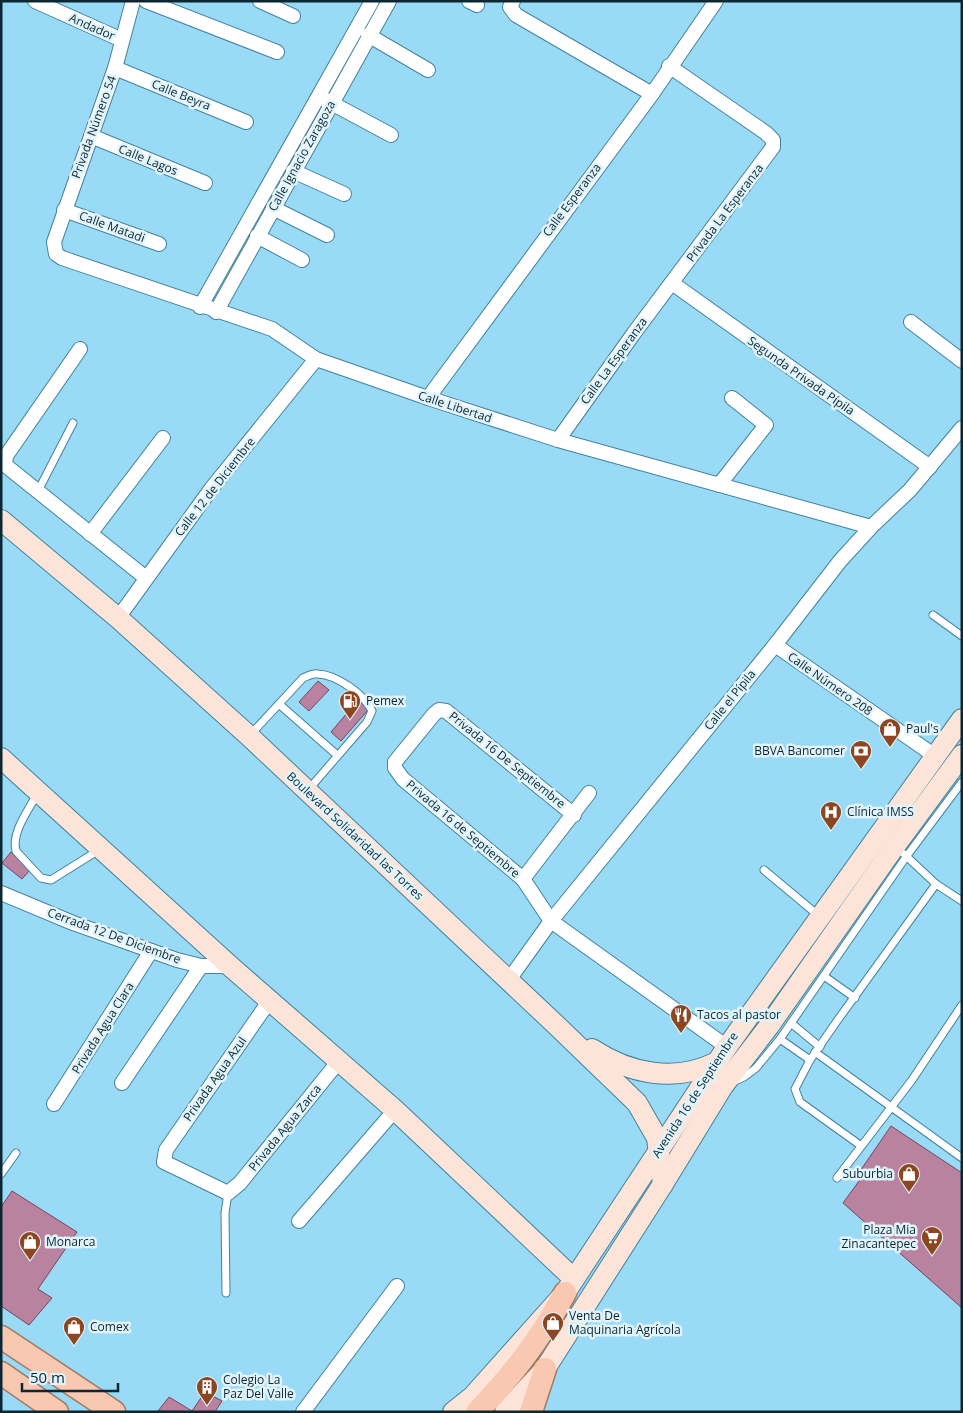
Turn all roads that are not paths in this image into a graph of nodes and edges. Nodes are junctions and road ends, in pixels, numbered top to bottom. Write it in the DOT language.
graph roads {
  1 [pos="36,1"];
  2 [pos="133,1"];
  3 [pos="146,1"];
  4 [pos="260,1"];
  5 [pos="372,1"];
  6 [pos="389,1"];
  7 [pos="513,1"];
  8 [pos="713,3"];
  9 [pos="293,16"];
  10 [pos="368,35"];
  11 [pos="122,40"];
  12 [pos="277,52"];
  13 [pos="669,66"];
  14 [pos="115,68"];
  15 [pos="428,70"];
  16 [pos="652,94"];
  17 [pos="318,96"];
  18 [pos="331,103"];
  19 [pos="246,122"];
  20 [pos="391,135"];
  21 [pos="91,136"];
  22 [pos="294,171"];
  23 [pos="205,183"];
  24 [pos="344,194"];
  25 [pos="273,208"];
  26 [pos="64,210"];
  27 [pos="328,235"];
  28 [pos="257,236"];
  29 [pos="159,244"];
  30 [pos="54,252"];
  31 [pos="302,260"];
  32 [pos="221,268"];
  33 [pos="236,276"];
  34 [pos="672,283"];
  35 [pos="200,306"];
  36 [pos="216,312"];
  37 [pos="911,322"];
  38 [pos="80,349"];
  39 [pos="316,359"];
  40 [pos="962,361"];
  41 [pos="428,398"];
  42 [pos="732,398"];
  43 [pos="73,423"];
  44 [pos="962,428"];
  45 [pos="163,438"];
  46 [pos="558,440"];
  47 [pos="930,466"];
  48 [pos="719,486"];
  49 [pos="38,491"];
  50 [pos="1,520"];
  51 [pos="871,527"];
  52 [pos="90,534"];
  53 [pos="146,578"];
  54 [pos="933,615"];
  55 [pos="118,618"];
  56 [pos="962,636"];
  57 [pos="775,645"];
  58 [pos="278,704"];
  59 [pos="962,719"];
  60 [pos="249,736"];
  61 [pos="337,755"];
  62 [pos="962,755"];
  63 [pos="934,756"];
  64 [pos="1,758"];
  65 [pos="395,762"];
  66 [pos="957,779"];
  67 [pos="307,791"];
  68 [pos="38,792"];
  69 [pos="589,794"];
  70 [pos="574,815"];
  71 [pos="894,845"];
  72 [pos="101,848"];
  73 [pos="764,870"];
  74 [pos="523,879"];
  75 [pos="936,884"];
  76 [pos="1,893"];
  77 [pos="962,901"];
  78 [pos="819,916"];
  79 [pos="551,921"];
  80 [pos="151,952"];
  81 [pos="201,966"];
  82 [pos="230,966"];
  83 [pos="824,976"];
  84 [pos="508,981"];
  85 [pos="854,998"];
  86 [pos="270,1000"];
  87 [pos="962,1005"];
  88 [pos="554,1022"];
  89 [pos="791,1023"];
  90 [pos="780,1039"];
  91 [pos="818,1050"];
  92 [pos="722,1054"];
  93 [pos="810,1060"];
  94 [pos="339,1061"];
  95 [pos="122,1083"];
  96 [pos="723,1086"];
  97 [pos="54,1104"];
  98 [pos="890,1105"];
  99 [pos="395,1110"];
  100 [pos="860,1145"];
  101 [pos="659,1151"];
  102 [pos="16,1153"];
  103 [pos="962,1158"];
  104 [pos="1,1174"];
  105 [pos="837,1178"];
  106 [pos="663,1184"];
  107 [pos="228,1194"];
  108 [pos="300,1221"];
  109 [pos="397,1286"];
  110 [pos="569,1286"];
  111 [pos="226,1293"];
  112 [pos="1,1337"];
  113 [pos="545,1368"];
  114 [pos="1,1373"];
  115 [pos="538,1408"];
  116 [pos="57,1412"];
  117 [pos="114,1412"];
  118 [pos="303,1412"];
  119 [pos="453,1412"];
  120 [pos="477,1412"];
  121 [pos="505,1412"];
  1 -- 11 [label="street, Andador"];
  2 -- 11 [label="street, Privada Número 54"];
  3 -- 12 [label="street"];
  4 -- 9 [label="street"];
  5 -- 17 [label="street, Calle Ignacio Zaragoza"];
  6 -- 10 [label="street, Calle Ignacio Zaragoza"];
  7 -- 16 [label="street"];
  8 -- 13 [label="street, Calle Esperanza"];
  10 -- 15 [label="street"];
  10 -- 18 [label="street, Calle Ignacio Zaragoza"];
  11 -- 14 [label="street, Privada Número 54"];
  13 -- 16 [label="street, Calle Esperanza"];
  13 -- 34 [label="street, Privada La Esperanza"];
  14 -- 19 [label="street, Calle Beyra"];
  14 -- 21 [label="street, Privada Número 54"];
  16 -- 41 [label="street, Calle Esperanza"];
  17 -- 18 [label="street"];
  17 -- 32 [label="street, Calle Ignacio Zaragoza"];
  18 -- 20 [label="street"];
  18 -- 22 [label="street, Calle Ignacio Zaragoza"];
  21 -- 23 [label="street, Calle Lagos"];
  21 -- 26 [label="street, Privada Número 54"];
  22 -- 24 [label="street"];
  22 -- 25 [label="street, Calle Ignacio Zaragoza"];
  25 -- 27 [label="street"];
  25 -- 28 [label="street, Calle Ignacio Zaragoza"];
  26 -- 29 [label="street, Calle Matadi"];
  26 -- 30 [label="street, Privada Número 54"];
  28 -- 31 [label="street"];
  28 -- 33 [label="street, Calle Ignacio Zaragoza"];
  30 -- 35 [label="street, Calle Libertad"];
  32 -- 33 [label="street"];
  32 -- 35 [label="street, Calle Ignacio Zaragoza"];
  33 -- 36 [label="street, Calle Ignacio Zaragoza"];
  34 -- 46 [label="street, Calle La Esperanza"];
  34 -- 47 [label="street, Segunda Privada Pípila"];
  35 -- 36 [label="street, Calle Libertad"];
  36 -- 39 [label="street, Calle Libertad"];
  37 -- 40 [label="street"];
  38 -- 49 [label="street"];
  39 -- 41 [label="street, Calle Libertad"];
  39 -- 53 [label="street, Calle 12 de Diciembre"];
  41 -- 46 [label="street, Calle Libertad"];
  42 -- 48 [label="street"];
  43 -- 49 [label="lane"];
  44 -- 47 [label="street, Calle el Pípila"];
  45 -- 52 [label="street"];
  46 -- 48 [label="street, Calle Libertad"];
  47 -- 51 [label="street, Calle el Pípila"];
  48 -- 51 [label="street, Calle Libertad"];
  49 -- 52 [label="street"];
  50 -- 55 [label="main road, Boulevard Solidaridad las Torres"];
  51 -- 57 [label="street, Calle el Pípila"];
  52 -- 53 [label="street"];
  53 -- 55 [label="street, Calle 12 de Diciembre"];
  54 -- 56 [label="lane"];
  55 -- 60 [label="main road, Boulevard Solidaridad las Torres"];
  57 -- 63 [label="street, Calle Número 208"];
  57 -- 79 [label="street, Calle el Pípila"];
  58 -- 60 [label="lane"];
  58 -- 61 [label="lane"];
  58 -- 61 [label="lane"];
  59 -- 63 [label="main road, Avenida 16 de Septiembre"];
  60 -- 67 [label="main road, Boulevard Solidaridad las Torres"];
  61 -- 67 [label="lane"];
  62 -- 66 [label="main road, Avenida 16 de Septiembre"];
  63 -- 71 [label="main road, Avenida 16 de Septiembre"];
  64 -- 68 [label="main road"];
  65 -- 70 [label="street, Privada 16 De Septiembre"];
  65 -- 74 [label="street, Privada 16 de Septiembre"];
  66 -- 71 [label="main road, Avenida 16 de Septiembre"];
  67 -- 84 [label="main road, Boulevard Solidaridad las Torres"];
  68 -- 72 [label="main road"];
  68 -- 72 [label="lane"];
  69 -- 70 [label="street"];
  70 -- 74 [label="street"];
  71 -- 75 [label="lane"];
  71 -- 78 [label="main road, Avenida 16 de Septiembre"];
  71 -- 83 [label="lane"];
  71 -- 96 [label="main road, Avenida 16 de Septiembre"];
  72 -- 82 [label="main road"];
  73 -- 78 [label="lane"];
  74 -- 79 [label="street, Privada 16 de Septiembre"];
  75 -- 77 [label="lane"];
  75 -- 85 [label="lane"];
  76 -- 80 [label="street, Cerrada 12 De Diciembre"];
  78 -- 92 [label="main road, Avenida 16 de Septiembre"];
  79 -- 84 [label="street, Calle el Pípila"];
  79 -- 92 [label="street"];
  80 -- 81 [label="street, Cerrada 12 De Diciembre"];
  80 -- 97 [label="street, Privada Agua Clara"];
  81 -- 82 [label="street, Cerrada 12 De Diciembre"];
  81 -- 95 [label="street"];
  82 -- 86 [label="main road"];
  83 -- 85 [label="lane"];
  83 -- 89 [label="lane"];
  84 -- 88 [label="main road, Boulevard Solidaridad las Torres"];
  85 -- 91 [label="lane"];
  86 -- 94 [label="main road"];
  86 -- 107 [label="street, Privada Agua Azul"];
  87 -- 98 [label="lane"];
  88 -- 92 [label="main road"];
  88 -- 101 [label="main road, Boulevard Solidaridad las Torres"];
  89 -- 90 [label="lane"];
  89 -- 91 [label="lane"];
  90 -- 93 [label="lane"];
  90 -- 96 [label="lane"];
  91 -- 93 [label="lane"];
  91 -- 98 [label="lane"];
  92 -- 101 [label="main road, Avenida 16 de Septiembre"];
  93 -- 100 [label="lane"];
  94 -- 99 [label="main road"];
  94 -- 107 [label="street, Privada Agua Zarca"];
  96 -- 106 [label="main road, Avenida 16 de Septiembre"];
  98 -- 100 [label="lane"];
  98 -- 103 [label="lane"];
  99 -- 108 [label="street"];
  99 -- 110 [label="main road"];
  100 -- 105 [label="lane"];
  101 -- 106 [label="main road, Boulevard Solidaridad las Torres"];
  101 -- 110 [label="main road, Avenida 16 de Septiembre"];
  102 -- 104 [label="lane"];
  106 -- 113 [label="main road, Avenida 16 de Septiembre"];
  107 -- 111 [label="lane"];
  109 -- 118 [label="street"];
  110 -- 119 [label="main road, Avenida 16 de Septiembre"];
  110 -- 120 [label="main road"];
  112 -- 117 [label="main road"];
  113 -- 115 [label="main road"];
  113 -- 121 [label="main road, Avenida 16 de Septiembre"];
  114 -- 116 [label="main road"];
}
